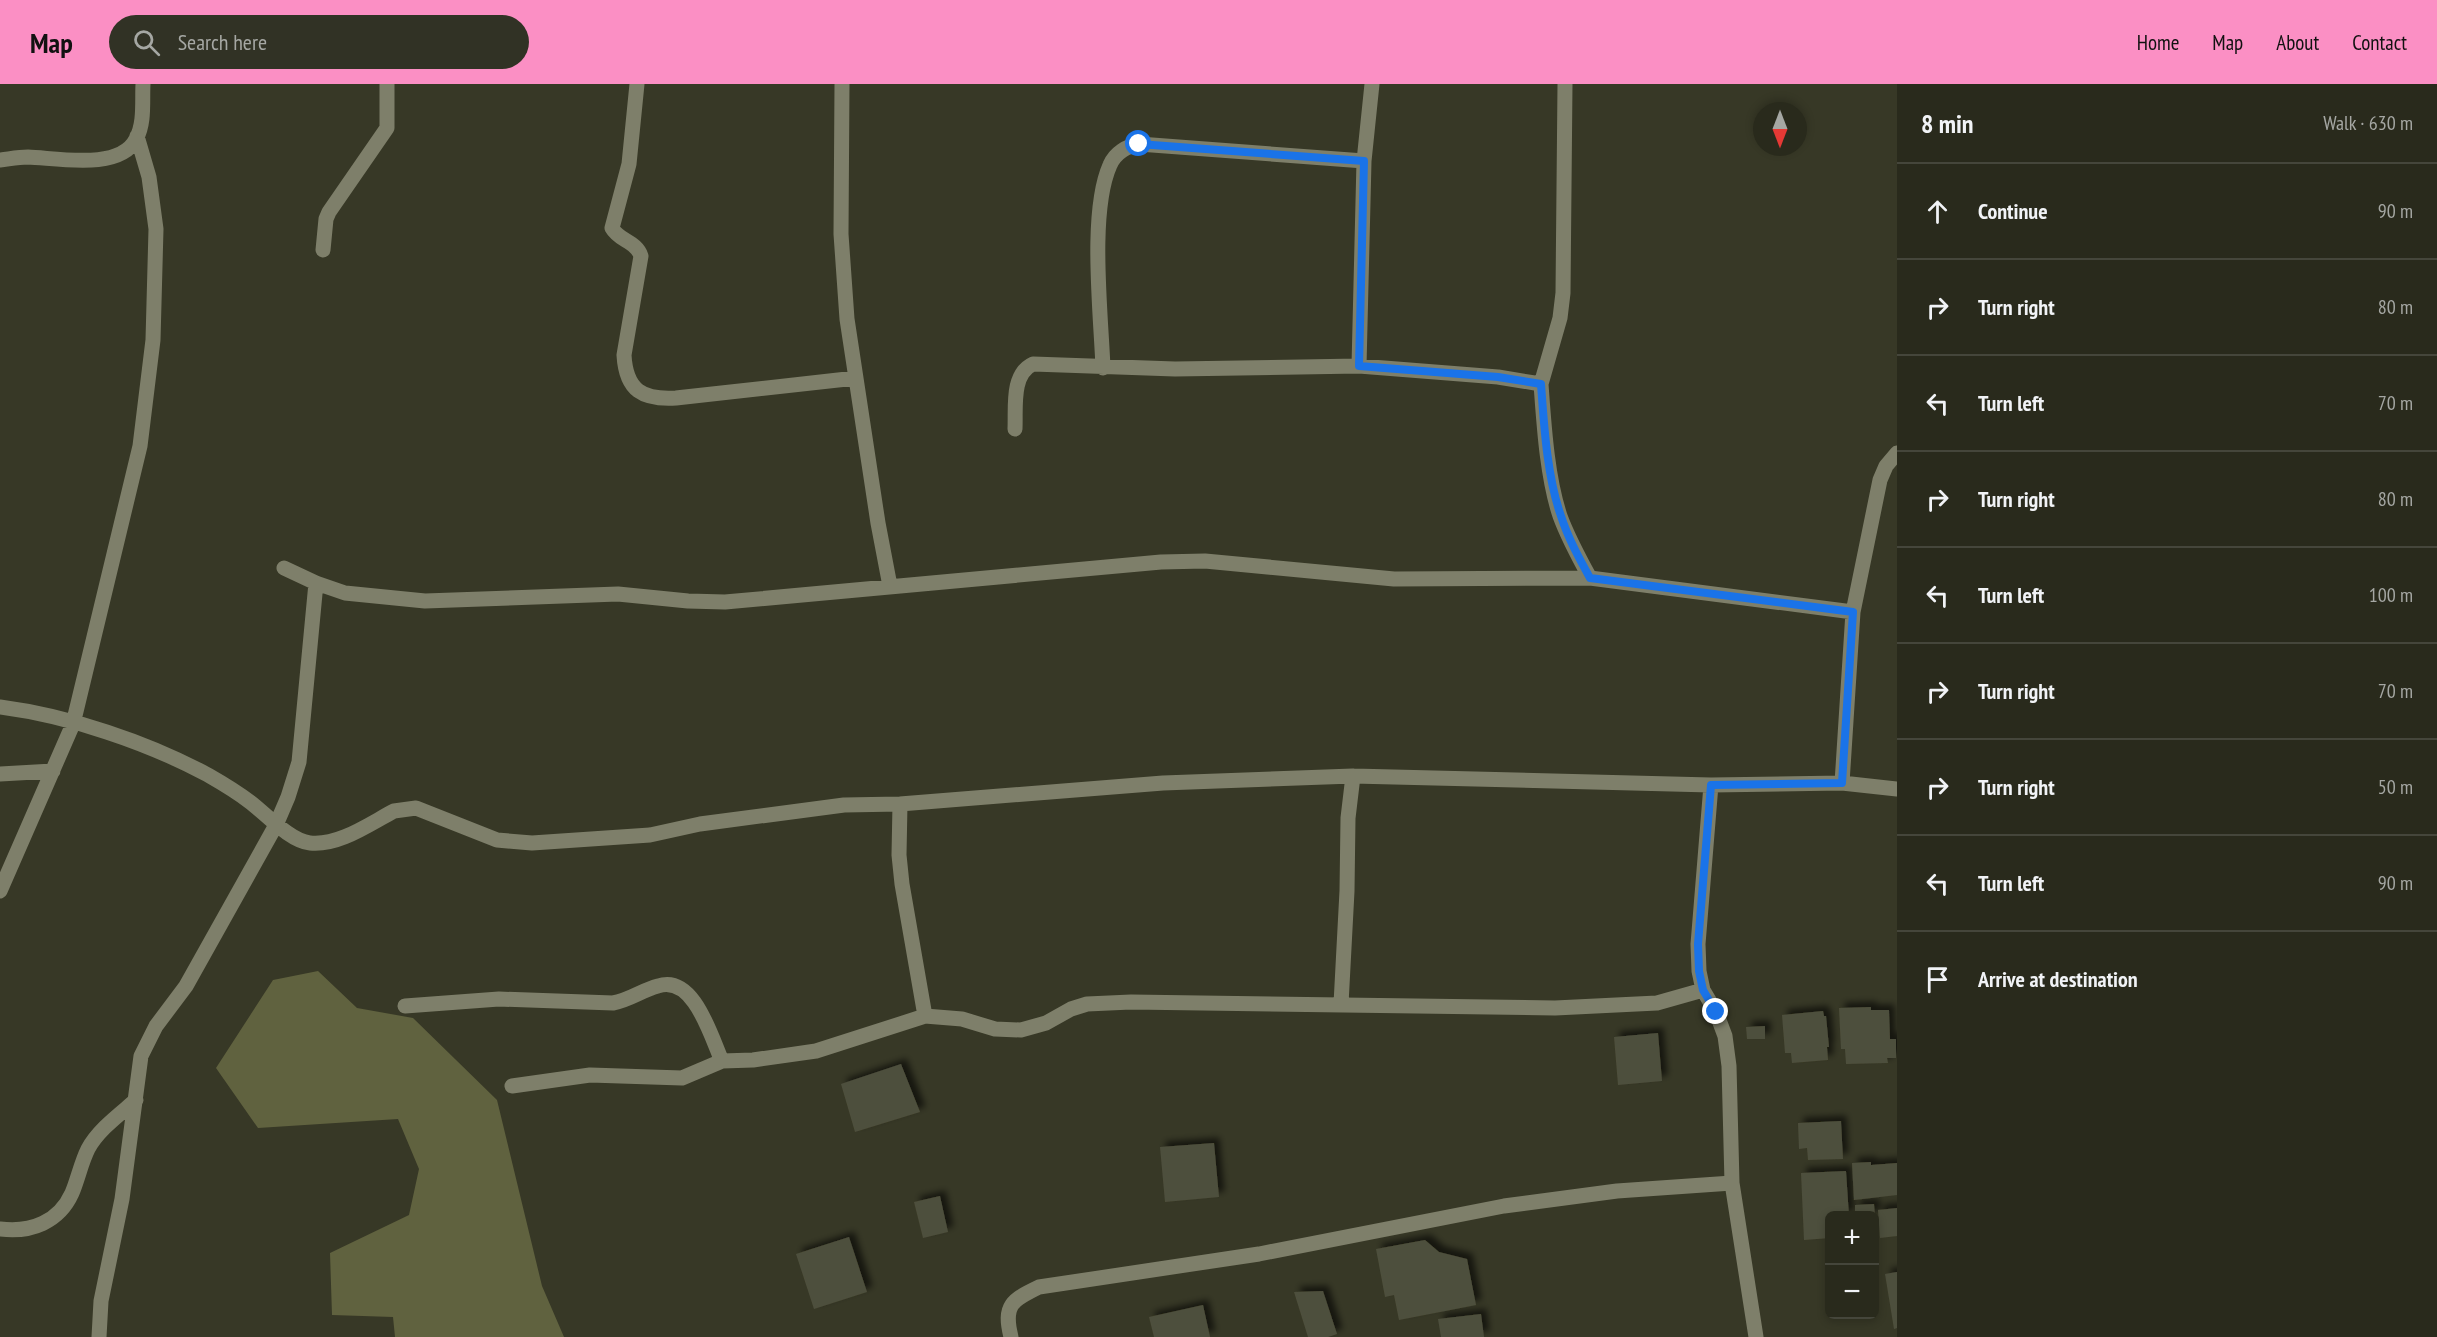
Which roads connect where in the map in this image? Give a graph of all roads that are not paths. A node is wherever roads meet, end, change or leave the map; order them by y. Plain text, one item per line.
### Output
1 (143, 84) edge
2 (387, 84) edge
3 (638, 84) edge
4 (842, 84) edge
5 (1372, 84) edge
6 (1565, 84) edge
7 (137, 136) junction
8 (0, 160) edge
9 (1364, 161) junction
10 (323, 250) dead end
11 (1359, 366) junction
12 (1103, 368) junction
13 (856, 378) junction
14 (1541, 384) junction
15 (1014, 429) dead end
16 (1897, 453) edge
17 (284, 568) dead end
18 (1590, 578) junction
19 (316, 583) junction
20 (890, 586) junction
21 (1853, 612) junction
22 (0, 707) edge
23 (73, 724) junction
24 (53, 771) junction
25 (0, 774) edge
26 (1353, 776) junction
27 (1842, 783) junction
28 (1711, 785) junction
29 (1897, 789) edge
30 (900, 804) junction
31 (276, 825) junction
32 (0, 891) edge
33 (1703, 990) junction
34 (1341, 1004) junction
35 (405, 1006) dead end
36 (925, 1016) junction
37 (722, 1061) junction
38 (512, 1086) dead end
39 (136, 1100) junction
40 (1732, 1183) junction
41 (0, 1229) edge
42 (99, 1337) edge
43 (1011, 1337) edge
44 (1756, 1337) edge

1 - 7 street
2 - 10 street
3 - 13 street
4 - 13 street
5 - 9 street
6 - 14 street
7 - 8 street
7 - 23 street
9 - 11 street
9 - 12 street
11 - 12 street
11 - 14 street
12 - 15 street
13 - 20 street
14 - 18 street
16 - 21 street
17 - 19 street
18 - 20 street
18 - 21 street
19 - 20 street
19 - 31 street
21 - 27 street
22 - 23 street
23 - 24 street
23 - 31 street
24 - 25 street
24 - 32 street
26 - 28 street
26 - 30 street
26 - 34 street
27 - 28 street
27 - 29 street
28 - 33 street
30 - 31 street
30 - 36 street
31 - 39 street
33 - 34 street
33 - 40 street
34 - 36 street
35 - 37 street
36 - 37 street
37 - 38 street
39 - 41 street
39 - 42 street
40 - 43 street
40 - 44 street

